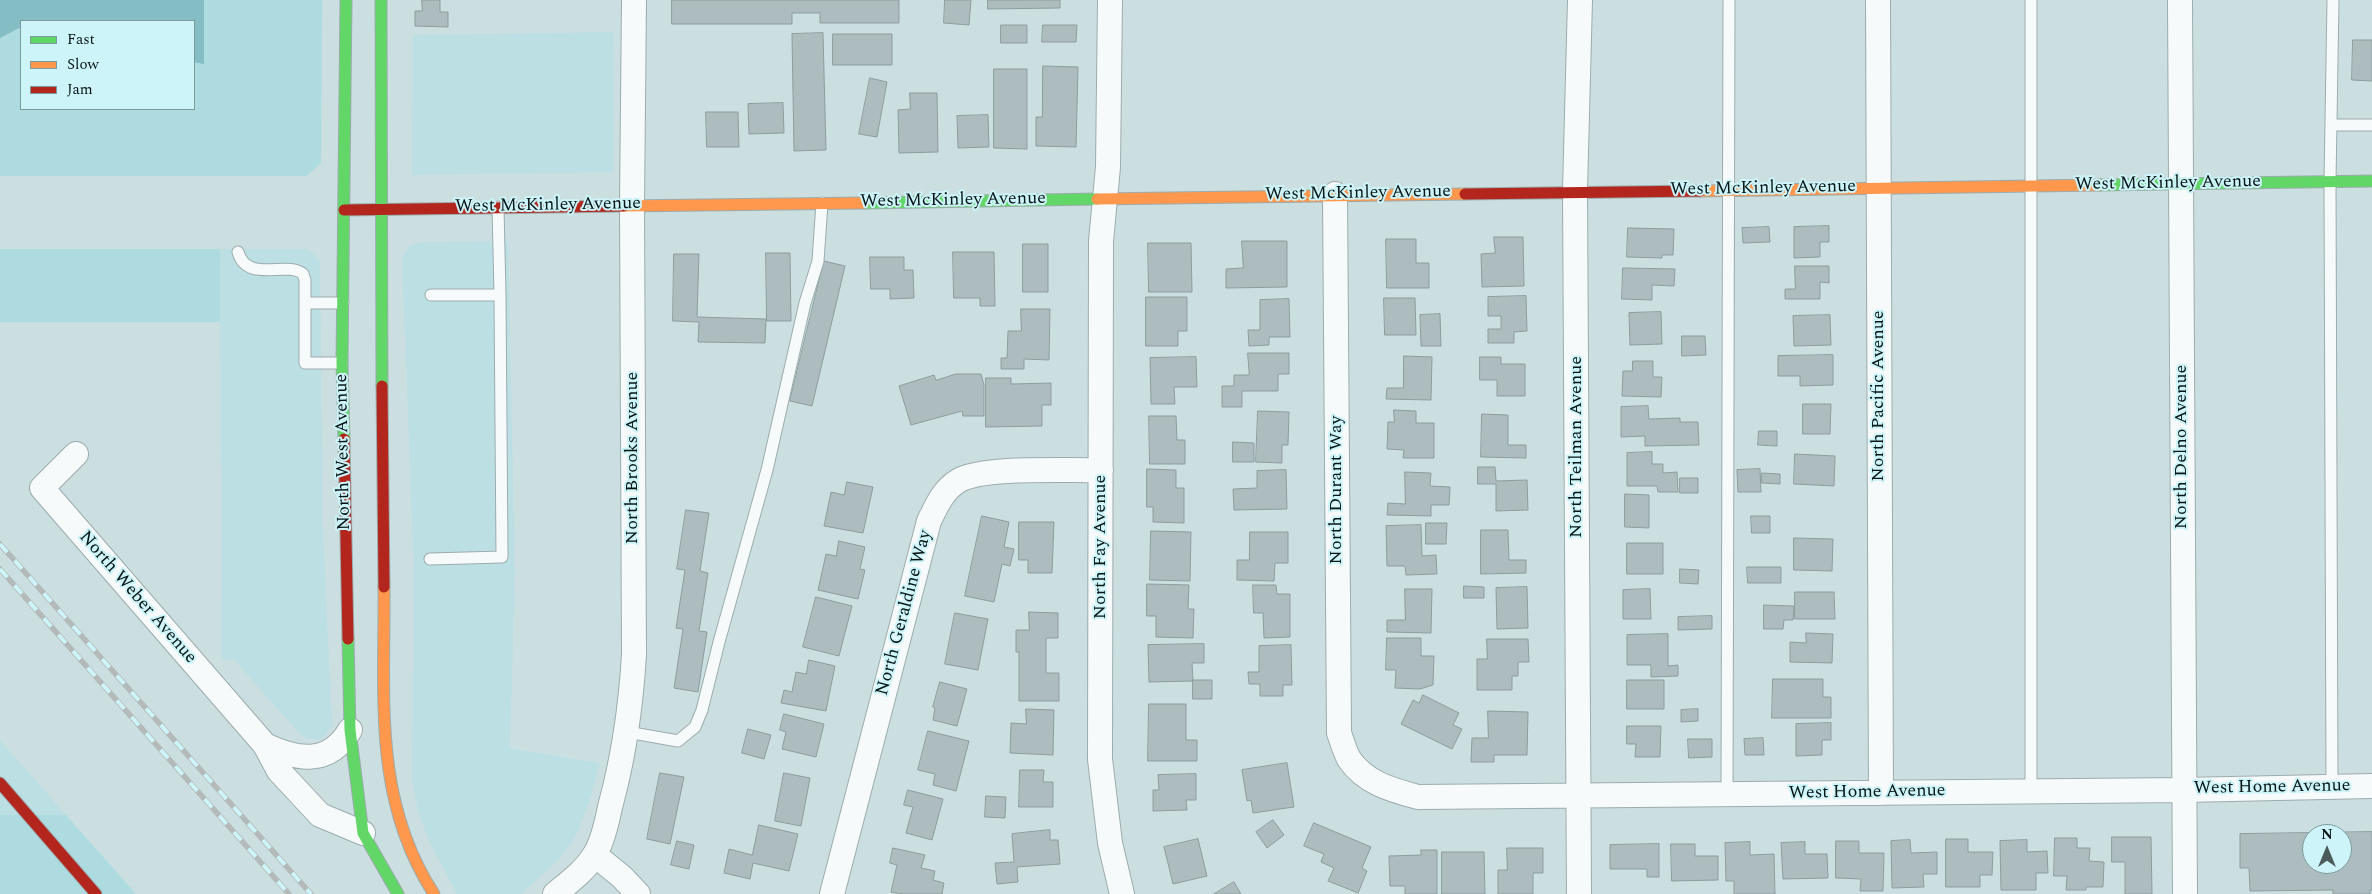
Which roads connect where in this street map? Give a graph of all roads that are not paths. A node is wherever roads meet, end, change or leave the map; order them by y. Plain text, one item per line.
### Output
1 (346, 0) edge
2 (382, 0) edge
3 (634, 0) edge
4 (1110, 0) edge
5 (1580, 0) edge
6 (1729, 0) edge
7 (1878, 0) edge
8 (2031, 0) edge
9 (2180, 0) edge
10 (2333, 0) edge
11 (2331, 125) junction
12 (2372, 125) edge
13 (2372, 181) edge
14 (2330, 182) junction
15 (2180, 185) junction
16 (2030, 186) junction
17 (1877, 188) junction
18 (1730, 190) junction
19 (1575, 191) junction
20 (1335, 194) junction
21 (1105, 198) junction
22 (822, 202) junction
23 (632, 205) junction
24 (498, 207) junction
25 (344, 210) junction
26 (380, 210) junction
27 (238, 252) dead end
28 (432, 295) dead end
29 (500, 295) junction
30 (306, 303) junction
31 (343, 303) junction
32 (342, 363) junction
33 (343, 418) junction
34 (76, 454) dead end
35 (356, 465) dead end
36 (1101, 470) junction
37 (430, 559) dead end
38 (373, 664) dead end
39 (384, 688) junction
40 (350, 730) junction
41 (627, 732) junction
42 (265, 745) junction
43 (1367, 777) joint
44 (0, 783) edge
45 (2372, 786) edge
46 (2332, 787) junction
47 (2184, 790) junction
48 (2031, 791) junction
49 (1881, 793) junction
50 (1727, 794) junction
51 (1579, 797) junction
52 (363, 833) junction
53 (595, 855) junction
54 (378, 861) junction
55 (96, 894) edge
56 (398, 894) edge
57 (412, 894) edge
58 (434, 894) edge
59 (554, 894) edge
60 (638, 894) edge
61 (832, 894) edge
62 (1122, 894) edge
63 (1579, 894) edge
64 (2185, 894) edge

1 - 25 main road, North West Avenue
2 - 26 main road
3 - 23 street, North Brooks Avenue
4 - 21 street, North Fay Avenue
5 - 19 street, North Teilman Avenue
6 - 18 lane
7 - 17 street, North Pacific Avenue
8 - 16 lane
9 - 15 street, North Delno Avenue
10 - 11 lane
11 - 12 lane
11 - 14 lane
13 - 14 main road, West McKinley Avenue
14 - 15 main road, West McKinley Avenue
14 - 46 lane
15 - 16 main road, West McKinley Avenue
15 - 47 street, North Delno Avenue
16 - 17 main road, West McKinley Avenue
16 - 48 lane
17 - 18 main road, West McKinley Avenue
17 - 49 street, North Pacific Avenue
18 - 19 main road, West McKinley Avenue
18 - 50 lane
19 - 20 main road, West McKinley Avenue
19 - 51 street, North Teilman Avenue
20 - 21 main road, West McKinley Avenue
20 - 43 street, North Durant Way
21 - 22 main road, West McKinley Avenue
21 - 36 street, North Fay Avenue
22 - 23 main road, West McKinley Avenue
22 - 41 lane
23 - 24 main road, West McKinley Avenue
23 - 41 street, North Brooks Avenue
24 - 26 main road, West McKinley Avenue
24 - 29 lane
25 - 26 main road, West McKinley Avenue
25 - 31 main road, North West Avenue
26 - 39 main road
27 - 30 lane
28 - 29 lane
29 - 37 lane
30 - 31 lane
30 - 32 lane
31 - 32 main road, North West Avenue
32 - 33 main road, North West Avenue
33 - 35 main road
33 - 40 main road, North West Avenue
34 - 42 street, North Weber Avenue
36 - 61 street, North Geraldine Way
36 - 62 street, North Fay Avenue
38 - 39 main road
39 - 58 main road
40 - 42 street, North Weber Avenue
40 - 52 main road, North West Avenue
41 - 53 street, North Brooks Avenue
42 - 52 street, North Weber Avenue
43 - 51 street, West Home Avenue
44 - 55 main road
45 - 46 street, West Home Avenue
46 - 47 street, West Home Avenue
47 - 48 street, West Home Avenue
47 - 64 street, North Delno Avenue
48 - 49 street, West Home Avenue
49 - 50 street, West Home Avenue
50 - 51 street, West Home Avenue
51 - 63 street, North Teilman Avenue
52 - 54 main road, North West Avenue
53 - 59 street, North Brooks Avenue
53 - 60 street
54 - 56 main road, North West Avenue
54 - 57 street

